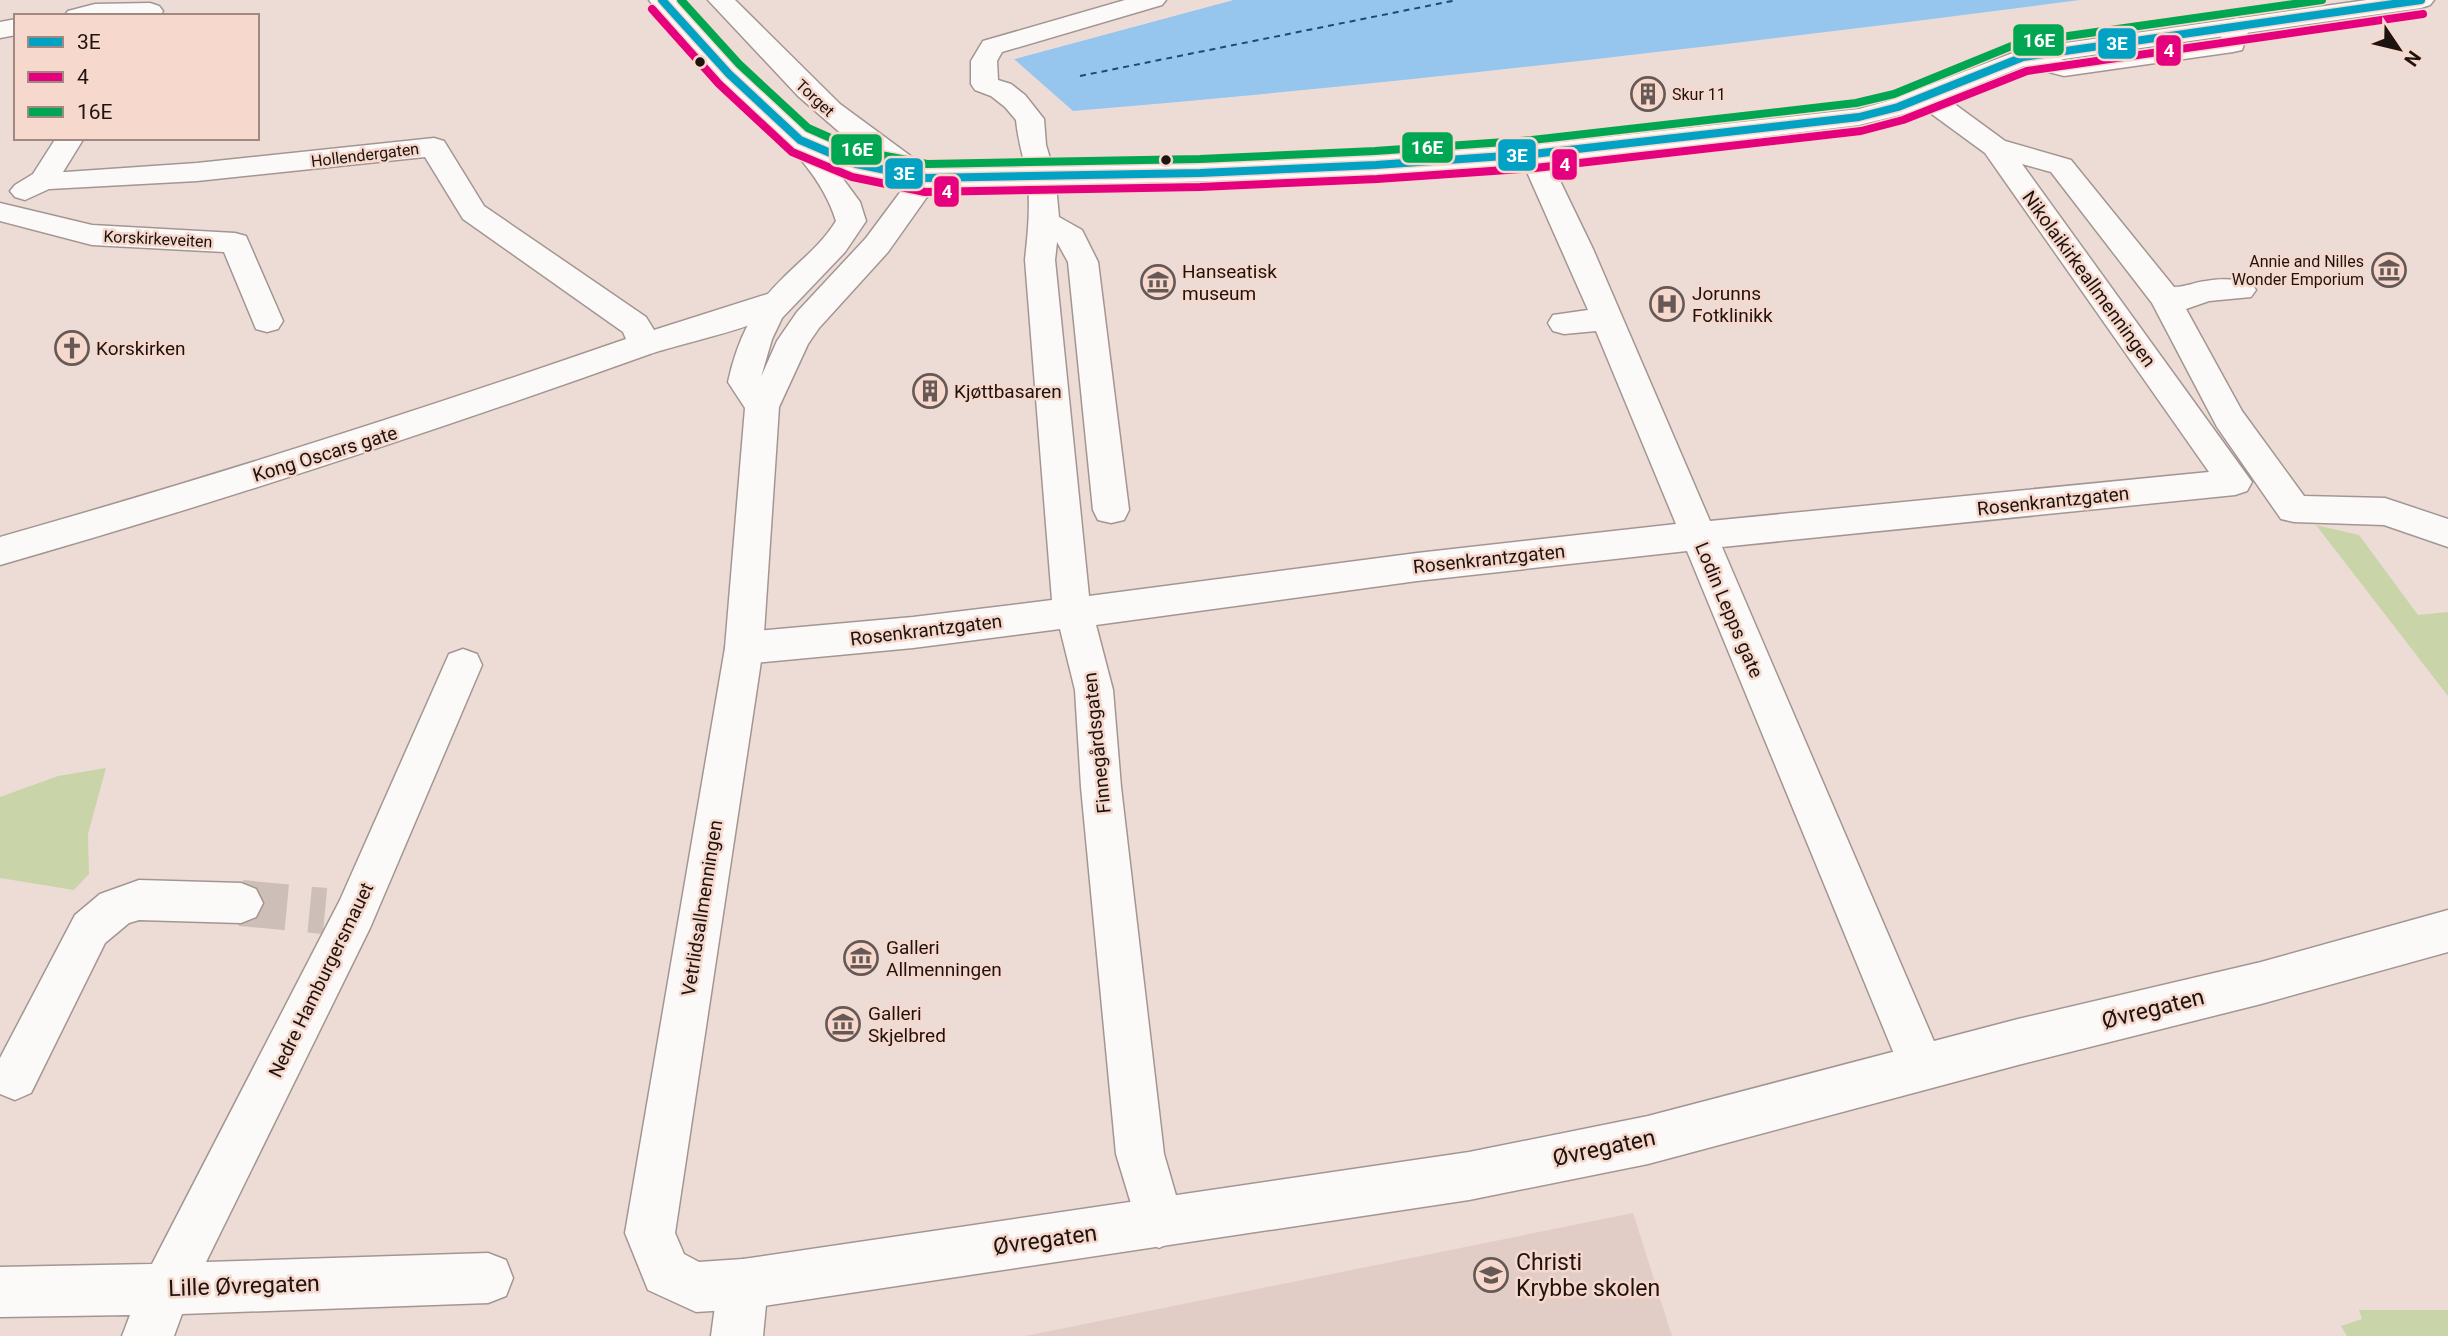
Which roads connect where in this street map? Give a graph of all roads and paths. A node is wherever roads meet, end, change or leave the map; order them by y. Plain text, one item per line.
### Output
1 (662, 0) edge
2 (721, 0) edge
3 (1153, 0) edge
4 (2421, 0) edge
5 (151, 10) edge
6 (86, 14) edge
7 (1924, 95) junction
8 (69, 140) edge
9 (800, 140) junction
10 (1995, 148) junction
11 (1534, 154) junction
12 (1041, 174) junction
13 (926, 178) junction
14 (44, 180) junction
15 (0, 206) edge
16 (0, 212) edge
17 (1044, 220) junction
18 (2240, 290) dead end
19 (2165, 298) junction
20 (777, 302) junction
21 (1606, 318) junction
22 (267, 321) dead end
23 (1564, 323) dead end
24 (645, 344) junction
25 (762, 407) junction
26 (2235, 482) joint
27 (1111, 510) dead end
28 (2448, 533) edge
29 (1698, 537) junction
30 (2, 556) edge
31 (1073, 614) junction
32 (744, 648) junction
33 (463, 665) dead end
34 (241, 903) tunnel mouth
35 (2448, 931) edge
36 (1922, 1067) junction
37 (15, 1077) dead end
38 (1159, 1223) junction
39 (488, 1278) dead end
40 (743, 1284) junction
41 (166, 1289) junction
42 (0, 1292) edge
43 (148, 1336) edge
44 (737, 1336) edge

1 - 9 street, Torget
2 - 13 street, Torget
3 - 12 street, Finnegårdsgaten
4 - 7 street, Torget
5 - 6 street
7 - 10 street, Nikolaikirkeallmenningen
7 - 11 street, Torget
8 - 14 street
9 - 13 street, Torget
9 - 20 street
10 - 19 street
10 - 26 street, Nikolaikirkeallmenningen
11 - 12 street, Torget
11 - 21 street, Lodin Lepps gate
12 - 13 street, Torget
12 - 17 street, Finnegårdsgaten
13 - 25 street
14 - 15 street
14 - 24 street, Hollendergaten
16 - 22 street, Korskirkeveiten
17 - 27 street
17 - 31 street, Finnegårdsgaten
18 - 19 street
19 - 28 street
20 - 24 street, Kong Oscars gate
20 - 25 street
21 - 23 street
21 - 29 street, Lodin Lepps gate
24 - 30 street, Kong Oscars gate
25 - 32 street, Vetrlidsallmenningen
26 - 29 street, Rosenkrantzgaten
29 - 31 street, Rosenkrantzgaten
29 - 36 street, Lodin Lepps gate
31 - 32 street, Rosenkrantzgaten
31 - 38 street, Finnegårdsgaten
32 - 40 street, Vetrlidsallmenningen
33 - 41 street, Nedre Hamburgersmauet
34 - 37 street
35 - 36 street, Øvregaten
36 - 38 street, Øvregaten
38 - 40 street, Øvregaten
39 - 41 street, Lille Øvregaten
40 - 44 street
41 - 42 street, Lille Øvregaten
41 - 43 street, Nedre Hamburgersmauet

